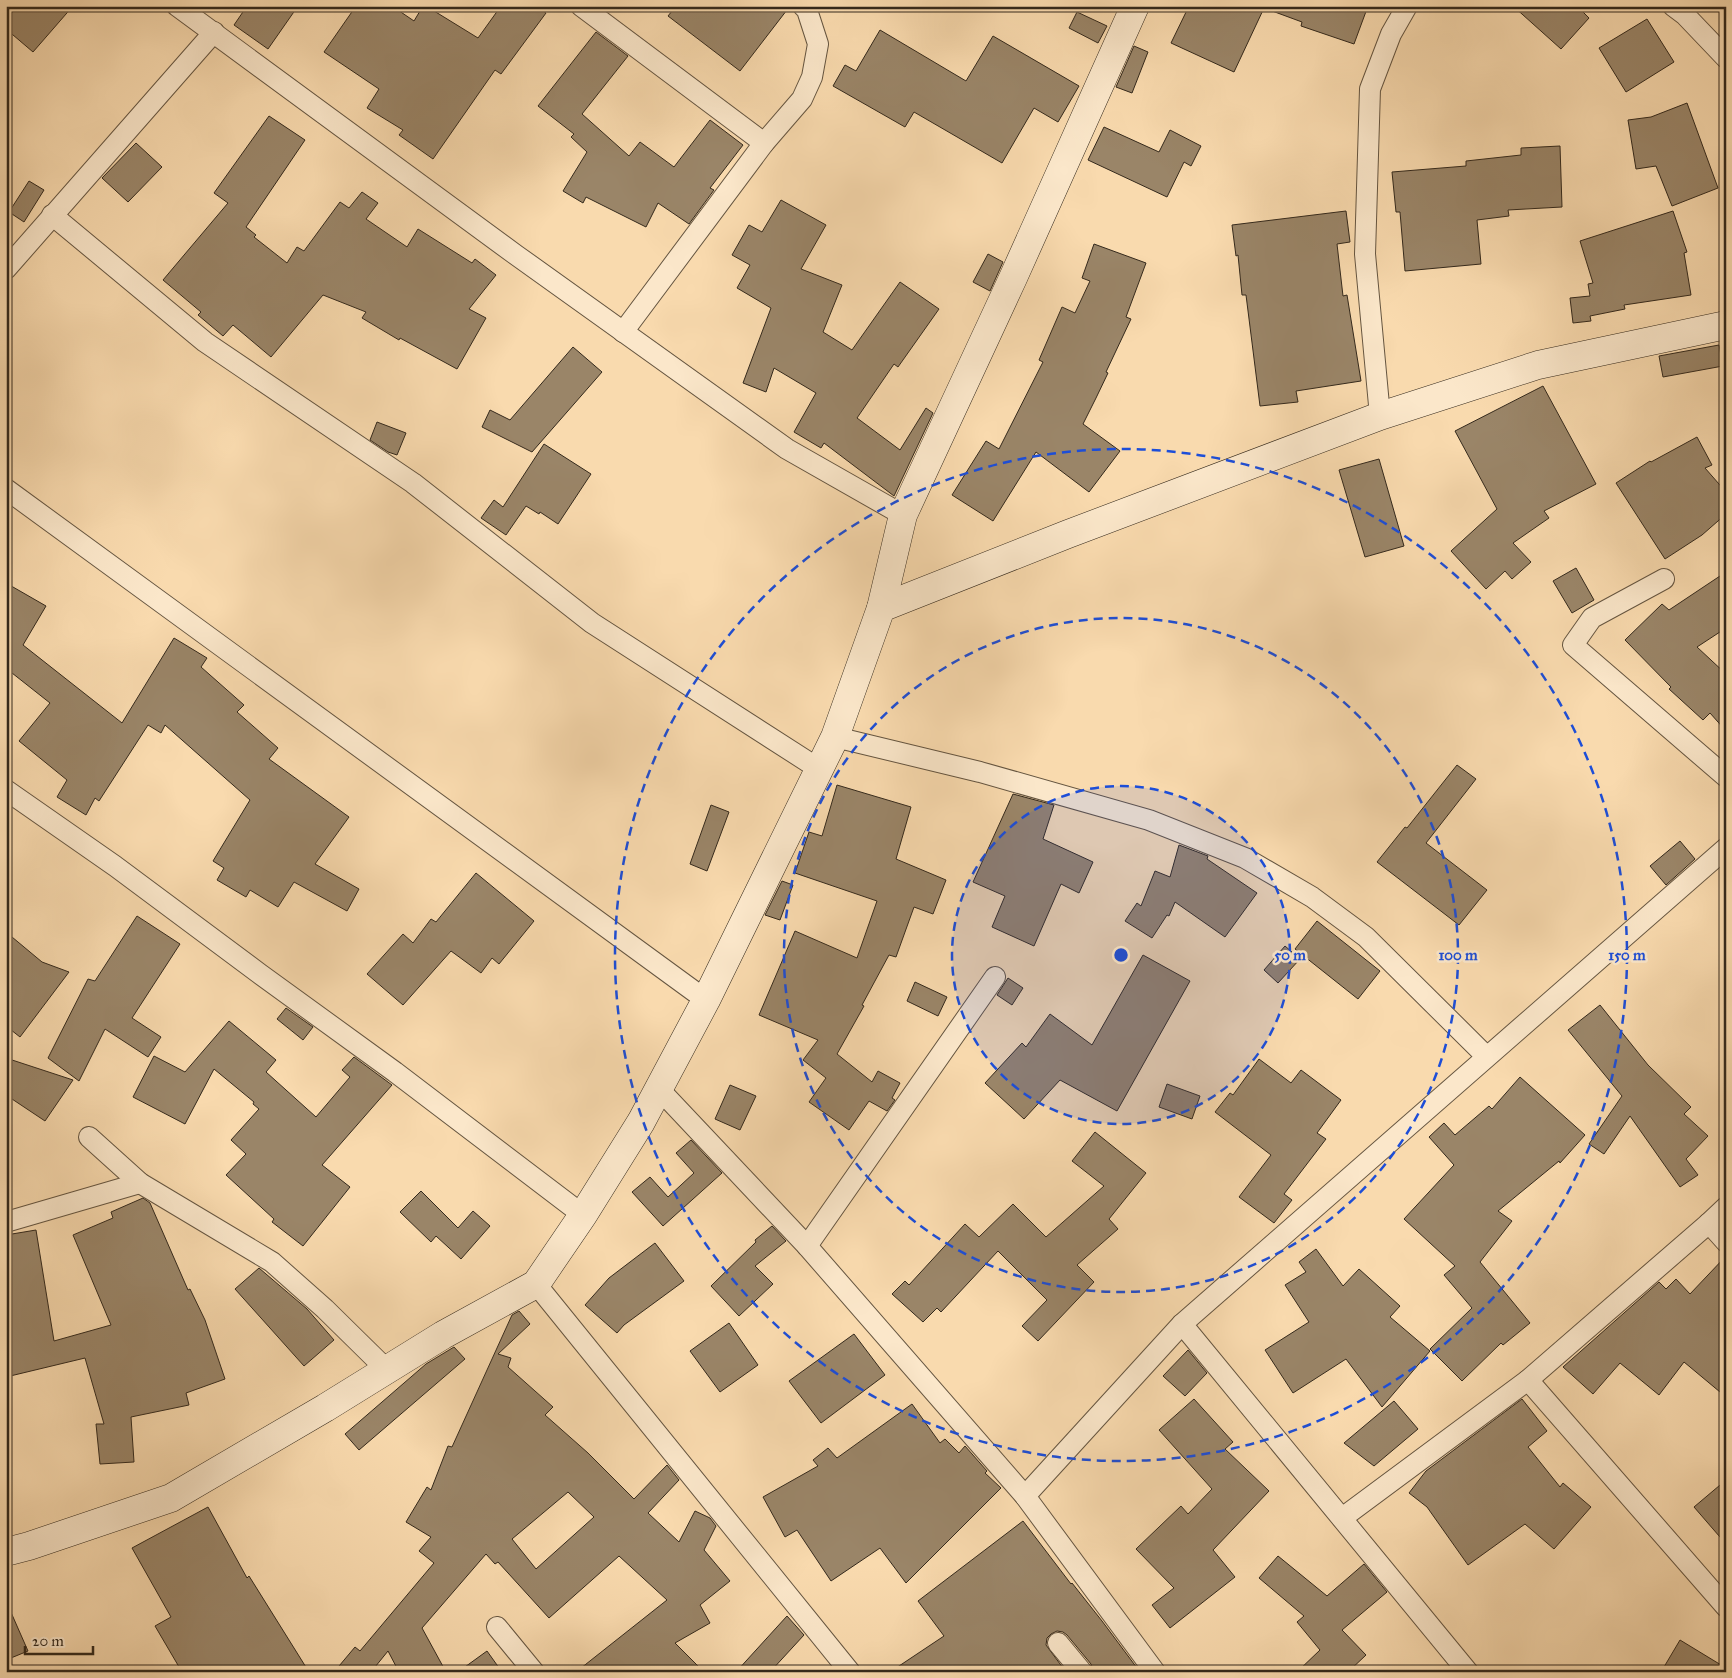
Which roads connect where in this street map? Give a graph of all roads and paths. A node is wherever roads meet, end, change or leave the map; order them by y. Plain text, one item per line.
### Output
1 (177, 6) edge
2 (581, 6) edge
3 (803, 6) edge
4 (1135, 6) edge
5 (1407, 6) edge
6 (1673, 6) edge
7 (214, 32) junction
8 (1726, 58) edge
9 (764, 143) junction
10 (52, 215) junction
11 (6, 269) edge
12 (1726, 325) edge
13 (623, 332) junction
14 (1380, 416) junction
15 (6, 488) edge
16 (903, 516) junction
17 (1664, 579) dead end
18 (881, 608) junction
19 (835, 737) junction
20 (819, 769) junction
21 (1726, 777) edge
22 (6, 790) edge
23 (1726, 848) edge
24 (995, 976) dead end
25 (706, 1000) junction
26 (1486, 1056) junction
27 (658, 1089) junction
28 (89, 1137) dead end
29 (140, 1183) junction
30 (1726, 1206) edge
31 (583, 1215) junction
32 (6, 1222) edge
33 (1709, 1223) junction
34 (1726, 1242) edge
35 (807, 1246) junction
36 (536, 1284) junction
37 (1182, 1324) junction
38 (387, 1370) junction
39 (1528, 1380) junction
40 (1025, 1496) junction
41 (1342, 1518) junction
42 (6, 1552) edge
43 (1726, 1607) edge
44 (497, 1627) dead end
45 (1058, 1643) dead end
46 (534, 1672) edge
47 (850, 1672) edge
48 (1082, 1672) edge
49 (1155, 1672) edge
50 (1468, 1672) edge

1 - 7 street
2 - 9 street
3 - 9 street
4 - 16 street
5 - 14 street
6 - 8 street
7 - 10 street
7 - 13 street
9 - 13 street
10 - 11 street
10 - 20 street
12 - 14 street
13 - 16 street
14 - 18 street
15 - 25 street
16 - 18 street
17 - 21 street
18 - 19 street
19 - 20 street
19 - 26 street
20 - 25 street
22 - 31 street
23 - 26 street
24 - 35 street
25 - 27 street
26 - 37 street
27 - 31 street
27 - 35 street
28 - 29 street
29 - 32 street
29 - 38 street
30 - 33 street
31 - 36 street
33 - 34 street
33 - 39 street
35 - 40 street
36 - 38 street
36 - 47 street
37 - 40 street
37 - 41 street
38 - 42 street
39 - 41 street
39 - 43 street
40 - 49 street
41 - 50 street
44 - 46 street
45 - 48 street

